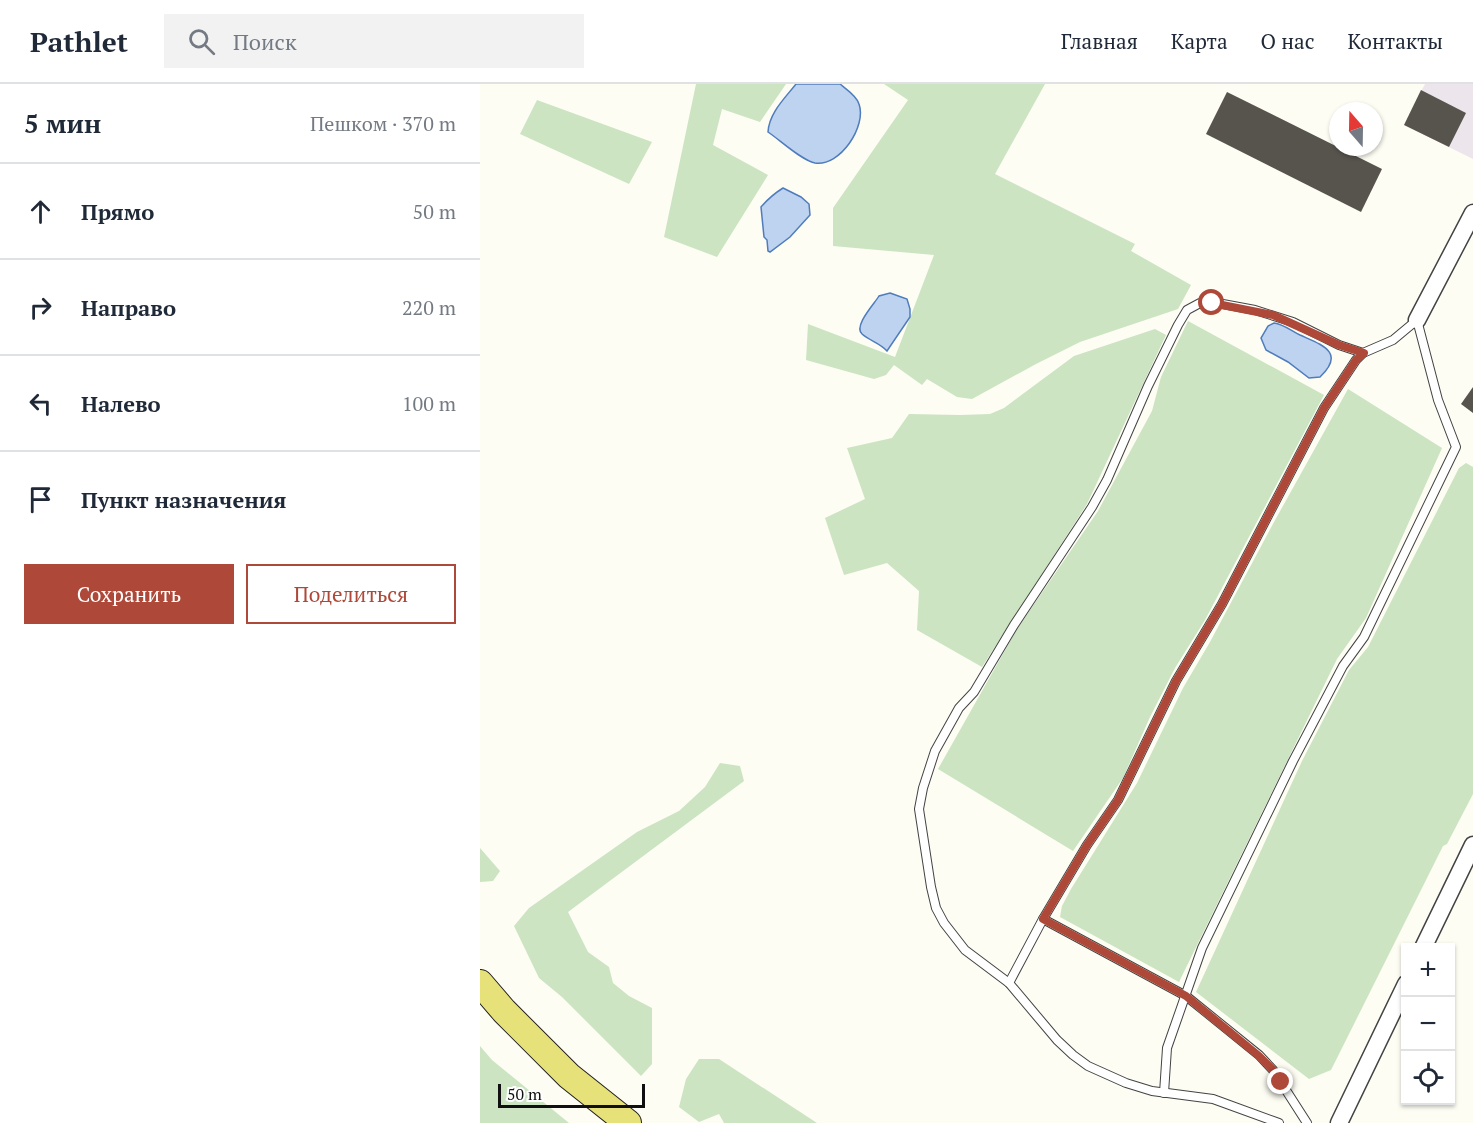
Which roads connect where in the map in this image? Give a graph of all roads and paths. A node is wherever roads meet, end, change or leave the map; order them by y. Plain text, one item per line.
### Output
1 (1473, 213) edge
2 (1417, 320) junction
3 (1364, 353) junction
4 (1473, 845) edge
5 (1043, 919) junction
6 (1425, 943) edge
7 (480, 983) edge
8 (1008, 983) junction
9 (1401, 994) edge
10 (1186, 996) junction
11 (1164, 1093) junction
12 (627, 1123) edge
13 (1279, 1123) edge
14 (1307, 1123) edge
15 (1339, 1123) edge

1 - 2 street
2 - 3 lane
2 - 10 lane
3 - 5 lane
3 - 8 lane
4 - 6 street
5 - 8 lane
5 - 10 lane
7 - 12 main road
8 - 11 lane
9 - 15 street
10 - 11 lane
10 - 14 lane
11 - 13 lane

